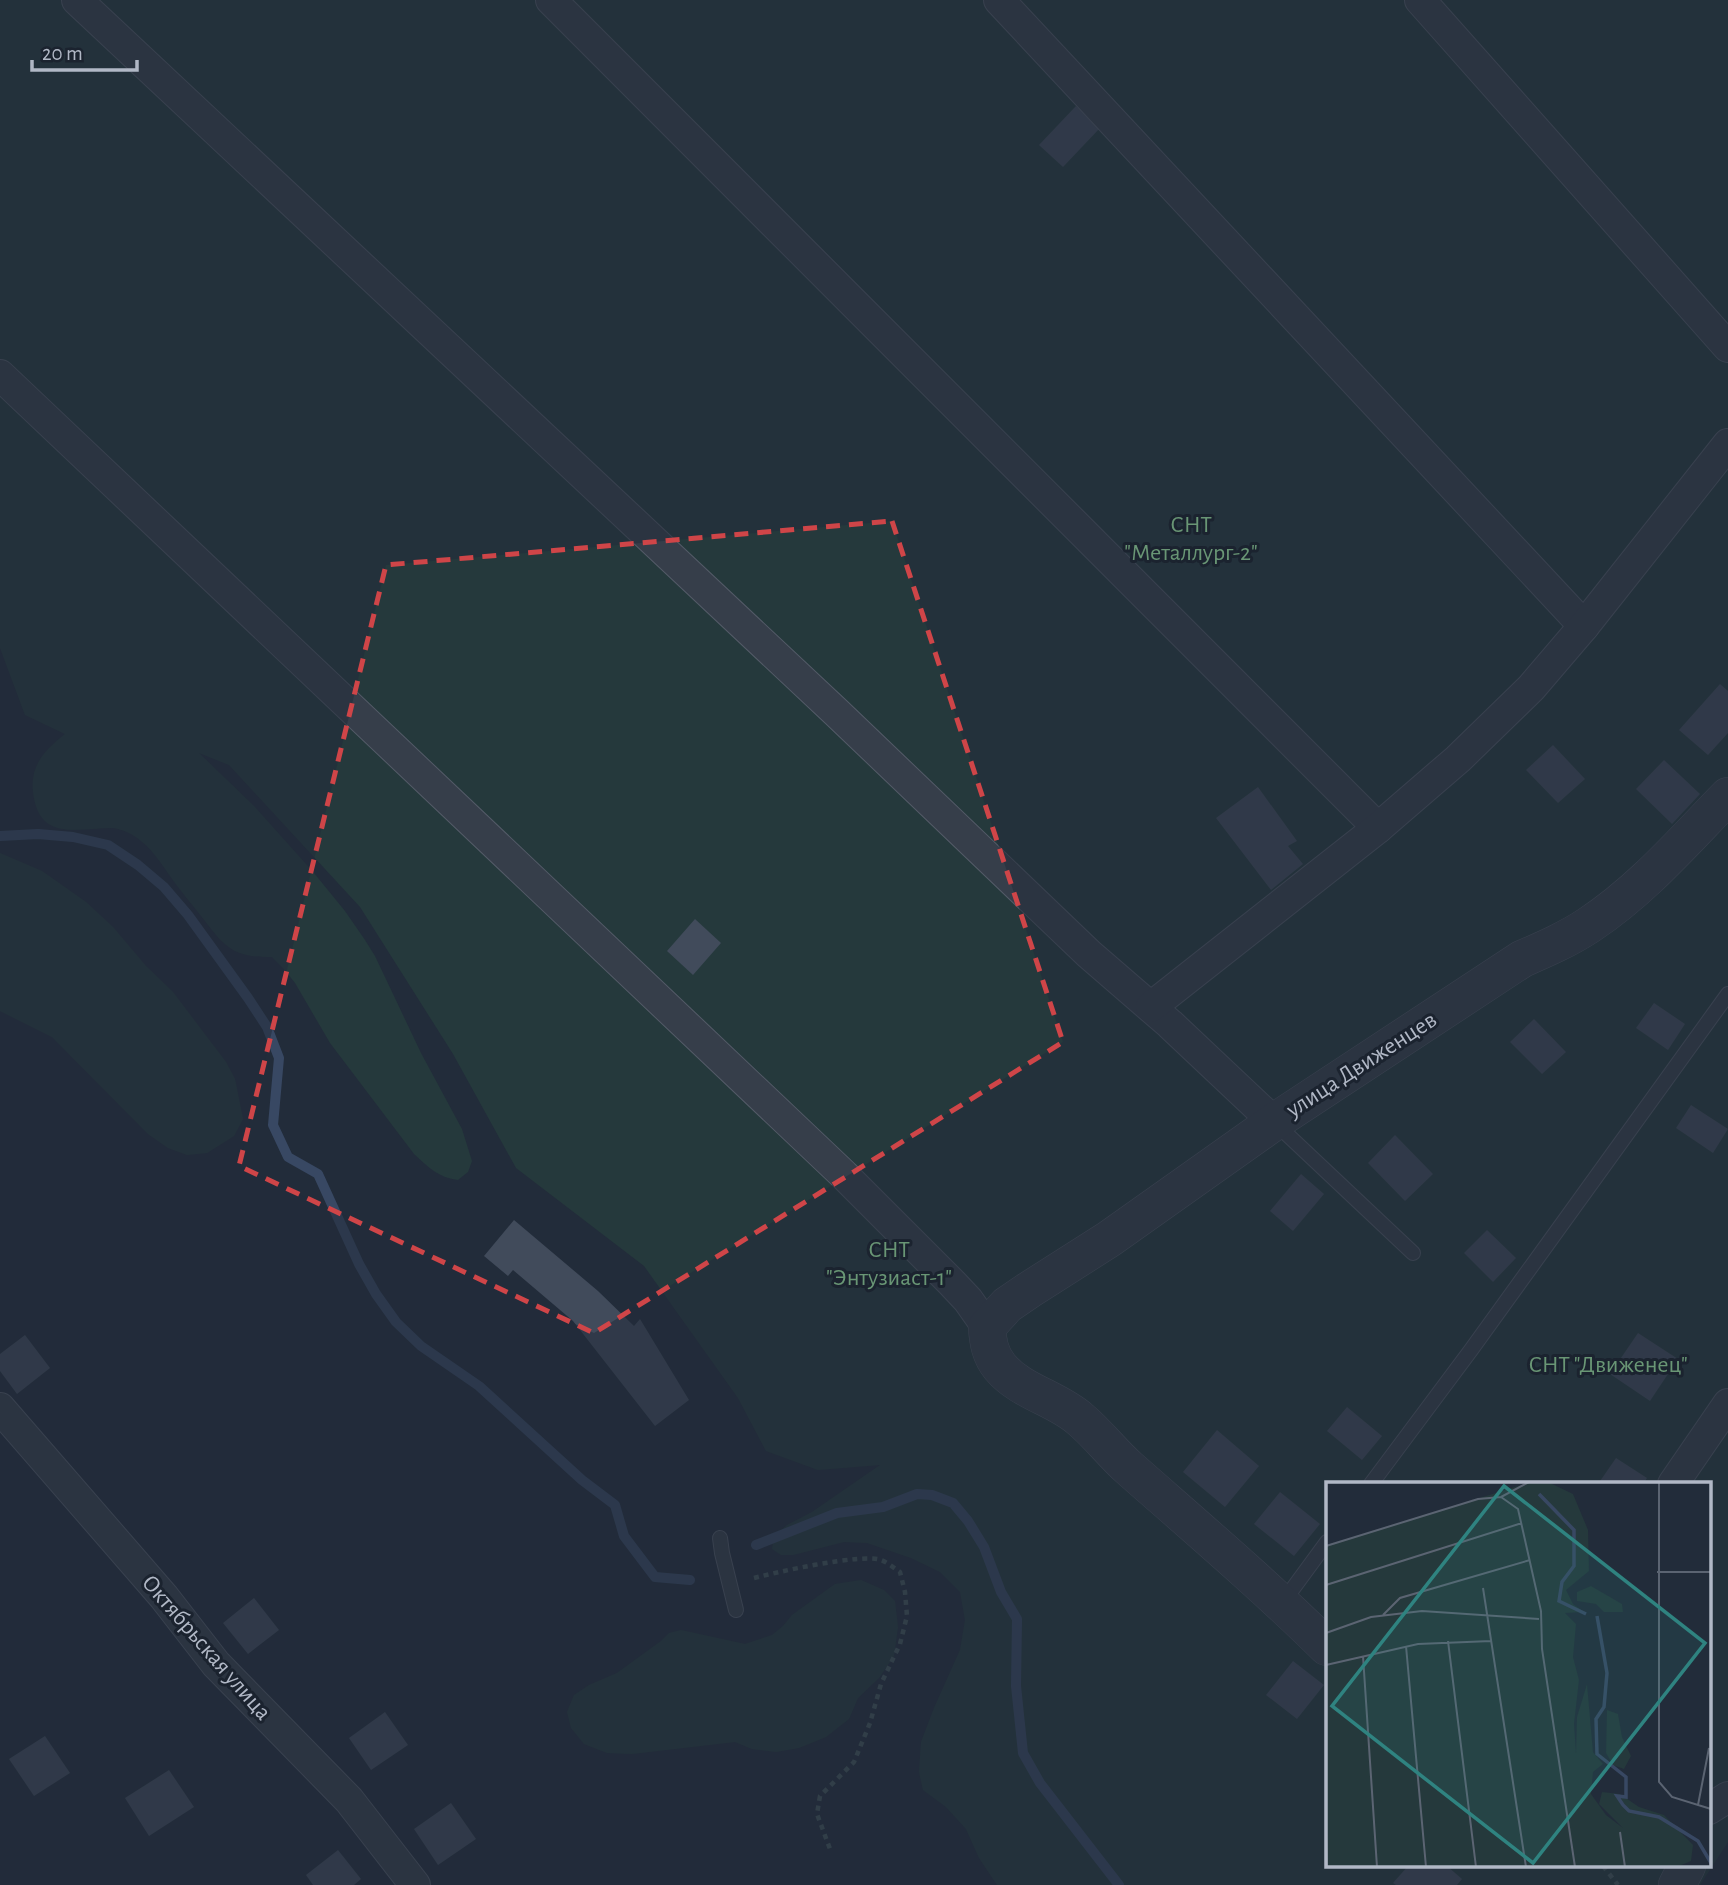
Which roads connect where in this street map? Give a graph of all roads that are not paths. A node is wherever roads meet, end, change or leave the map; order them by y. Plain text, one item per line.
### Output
1 (77, 0) edge
2 (551, 0) edge
3 (999, 0) edge
4 (1420, 0) edge
5 (1728, 347) edge
6 (0, 375) edge
7 (1728, 444) edge
8 (1584, 626) junction
9 (1728, 796) edge
10 (1378, 828) junction
11 (1728, 994) edge
12 (1152, 1007) junction
13 (1274, 1122) junction
14 (1413, 1253) dead end
15 (987, 1327) junction
16 (1728, 1404) edge
17 (0, 1408) edge
18 (1372, 1482) edge
19 (1674, 1482) edge
20 (720, 1538) dead end
21 (1326, 1543) edge
22 (1282, 1603) junction
23 (736, 1610) dead end
24 (1326, 1646) edge
25 (1728, 1797) edge
26 (1710, 1807) edge
27 (1686, 1868) edge
28 (415, 1885) edge
29 (1677, 1885) edge

1 - 12 street
2 - 10 street
3 - 8 street
4 - 5 street
6 - 15 street
7 - 8 street
8 - 10 street
9 - 13 street, улица Движенцев
10 - 12 street
11 - 18 lane
12 - 13 street
13 - 14 lane
13 - 15 street, улица Движенцев
15 - 22 street
16 - 19 street
17 - 28 street, Октябрьская улица
20 - 23 lane
21 - 22 lane
22 - 24 street
25 - 26 street
27 - 29 street

